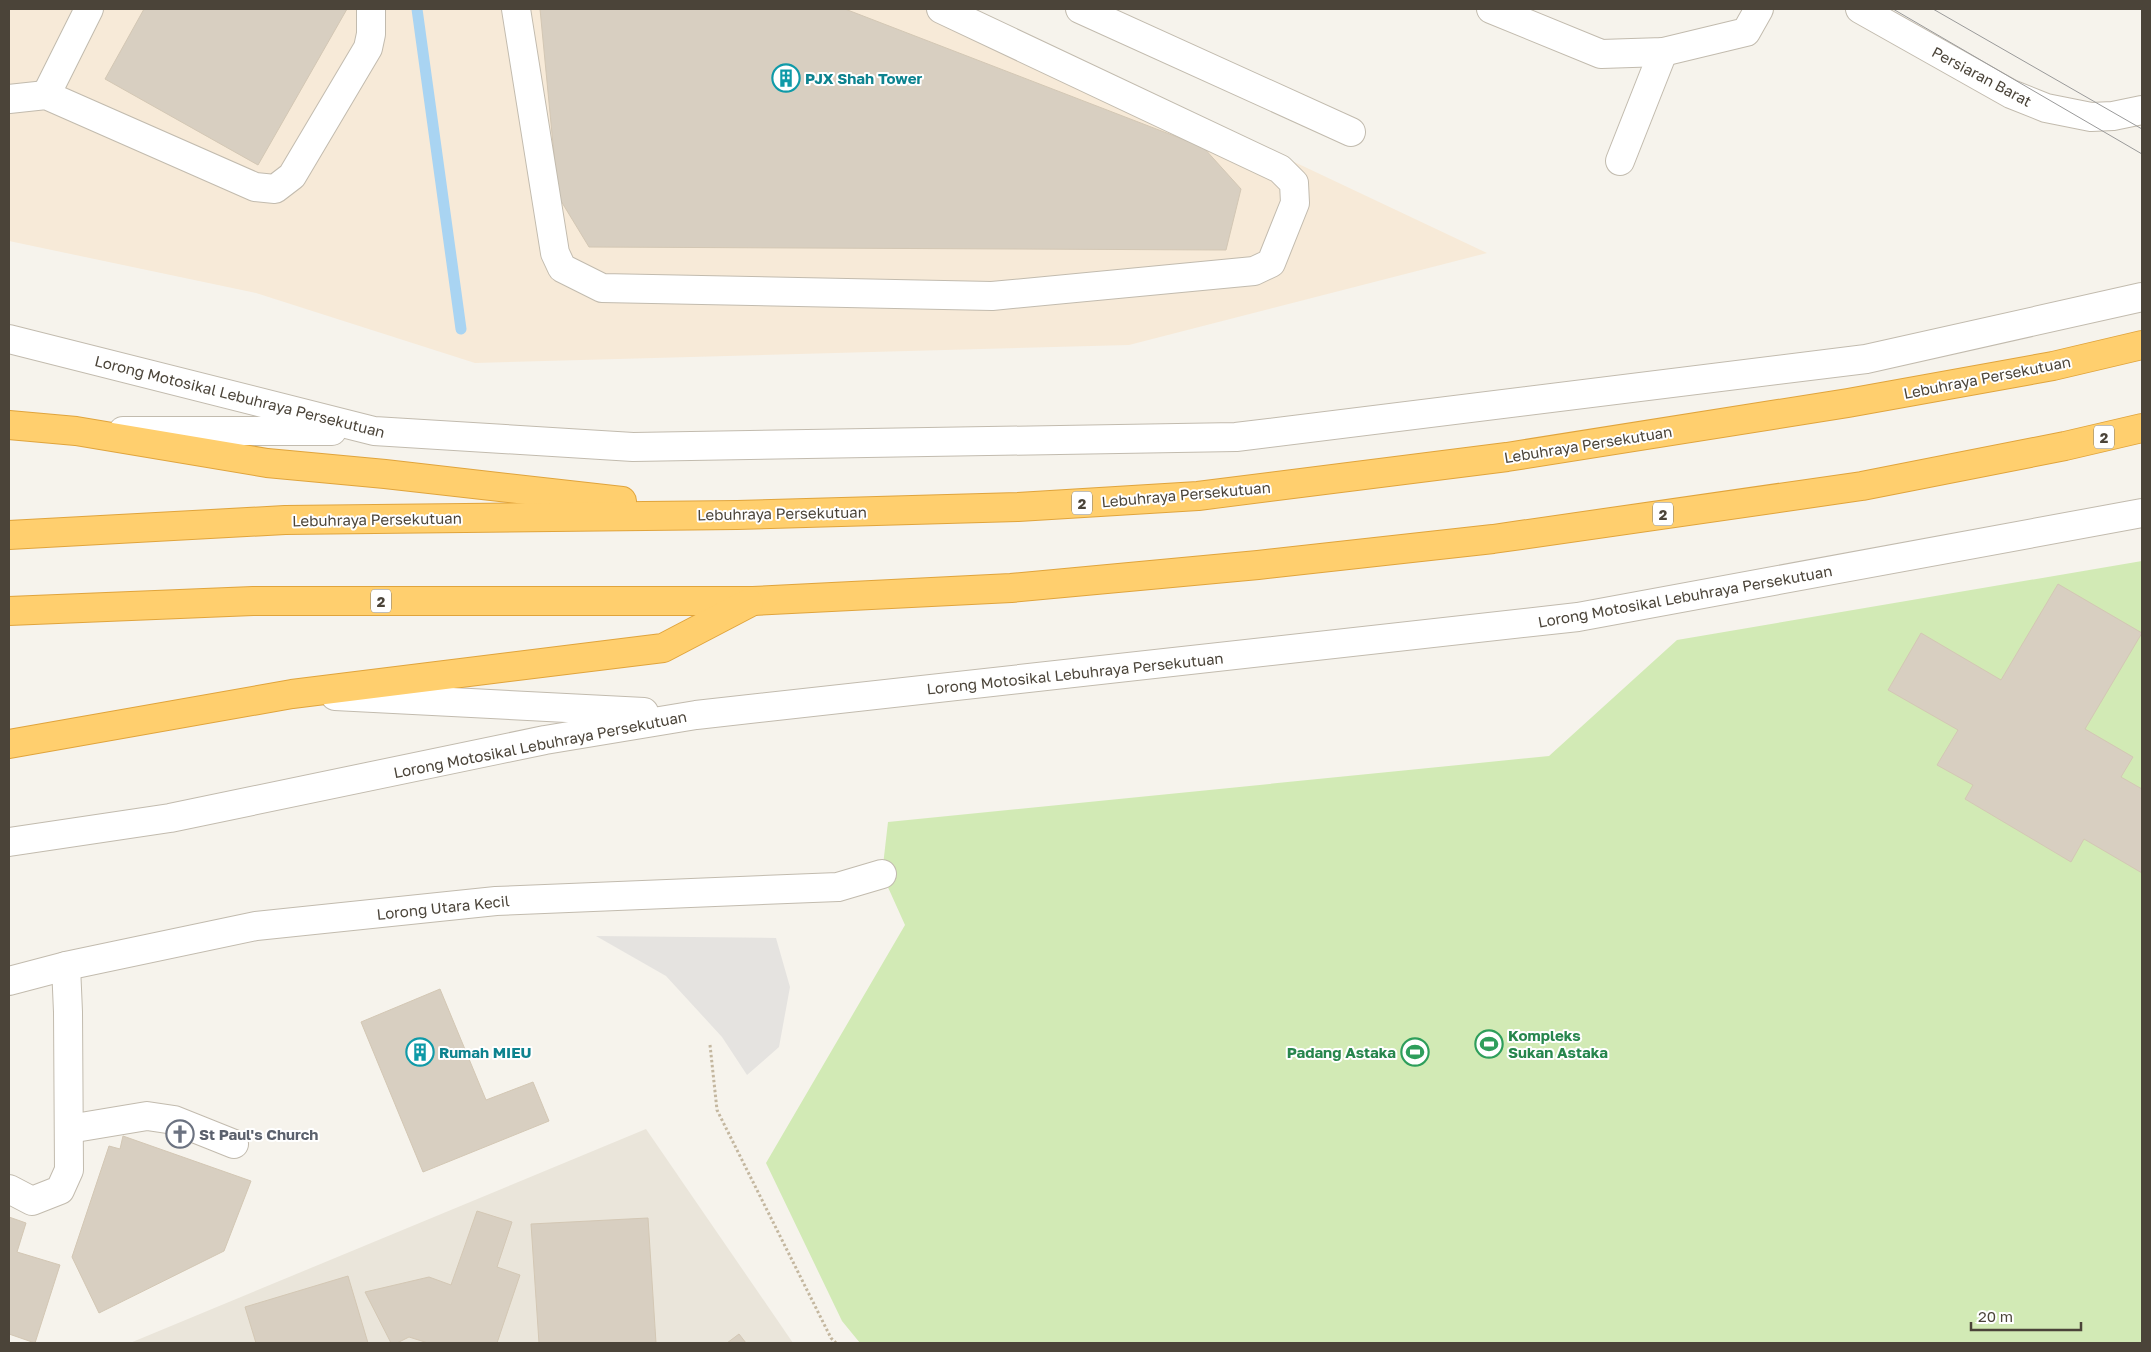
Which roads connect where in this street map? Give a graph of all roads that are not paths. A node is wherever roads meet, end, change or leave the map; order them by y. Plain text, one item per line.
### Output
1 (89, 9) edge
2 (371, 9) edge
3 (516, 9) edge
4 (941, 9) edge
5 (1080, 9) edge
6 (1491, 9) edge
7 (1759, 9) edge
8 (1860, 9) edge
9 (1663, 52) junction
10 (46, 95) junction
11 (9, 99) edge
12 (2142, 110) edge
13 (1351, 132) dead end
14 (1620, 161) dead end
15 (2142, 297) edge
16 (9, 338) edge
17 (2142, 345) edge
18 (9, 425) edge
19 (2142, 428) edge
20 (76, 431) junction
21 (374, 431) junction
22 (2142, 513) edge
23 (738, 515) junction
24 (9, 534) edge
25 (753, 601) junction
26 (9, 611) edge
27 (292, 694) junction
28 (696, 715) junction
29 (9, 744) edge
30 (9, 842) edge
31 (882, 874) dead end
32 (66, 966) junction
33 (9, 981) edge
34 (69, 1129) junction
35 (234, 1144) dead end
36 (9, 1189) edge

1 - 10 street
2 - 10 street
3 - 4 street
5 - 13 street
6 - 9 street
7 - 9 street
8 - 12 street, Persiaran Barat
9 - 14 street
10 - 11 street
15 - 21 street, Lorong Motosikal Lebuhraya Persekutuan
16 - 21 street, Lorong Motosikal Lebuhraya Persekutuan
17 - 23 highway, Lebuhraya Persekutuan / 2
18 - 20 highway
19 - 25 highway, 2
20 - 21 street
20 - 23 highway
22 - 28 street, Lorong Motosikal Lebuhraya Persekutuan
23 - 24 highway, Lebuhraya Persekutuan / 2
25 - 26 highway, 2
25 - 27 highway
27 - 28 street
27 - 29 highway
28 - 30 street, Lorong Motosikal Lebuhraya Persekutuan
31 - 32 street, Lorong Utara Kecil
32 - 33 street, Lorong Utara Kecil
32 - 34 street
34 - 35 street
34 - 36 street

